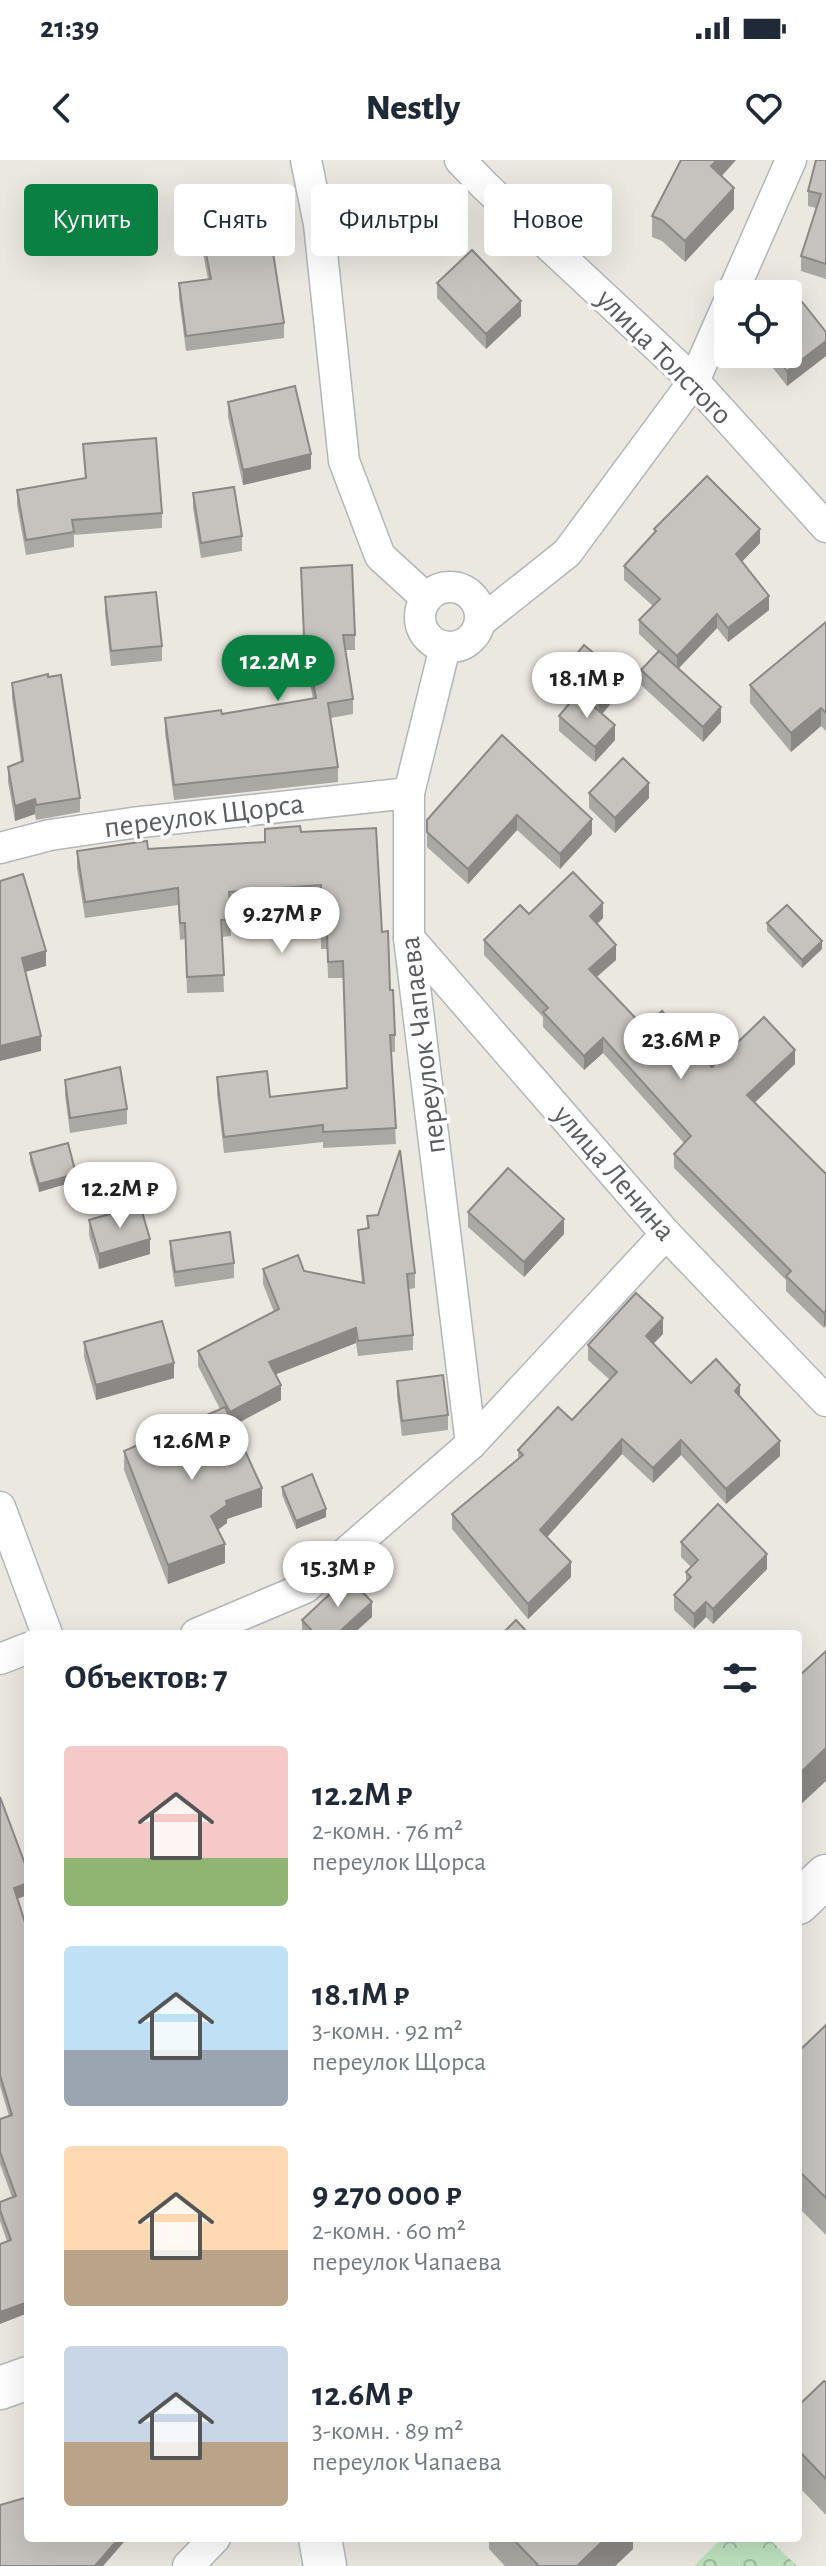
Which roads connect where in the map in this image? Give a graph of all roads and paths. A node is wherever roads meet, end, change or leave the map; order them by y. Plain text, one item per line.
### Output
1 (306, 160) edge
2 (460, 160) edge
3 (791, 160) edge
4 (738, 280) edge
5 (714, 336) edge
6 (694, 381) junction
7 (826, 527) edge
8 (426, 598) junction
9 (480, 622) junction
10 (445, 647) junction
11 (409, 793) junction
12 (0, 848) edge
13 (409, 938) junction
14 (666, 1234) junction
15 (826, 1401) edge
16 (471, 1444) junction
17 (0, 1507) edge
18 (46, 1630) edge
19 (205, 1630) edge
20 (24, 1650) edge
21 (0, 1659) edge
22 (826, 1876) edge
23 (802, 1899) edge
24 (24, 2379) edge
25 (0, 2388) edge
26 (211, 2542) edge
27 (321, 2542) edge
28 (188, 2566) edge
29 (325, 2566) edge

1 - 8 street
2 - 6 street, улица Толстого
3 - 4 street
5 - 6 street
6 - 7 street, улица Толстого
6 - 9 street
8 - 9 street
8 - 10 street
9 - 10 street
10 - 11 street, переулок Чапаева
11 - 12 street, переулок Щорса
11 - 13 street, переулок Чапаева
13 - 14 street, улица Ленина
13 - 16 street, переулок Чапаева
14 - 15 street, улица Ленина
14 - 16 street
16 - 19 street
17 - 18 street
20 - 21 street
22 - 23 main road
24 - 25 main road
26 - 28 street
27 - 29 main road

